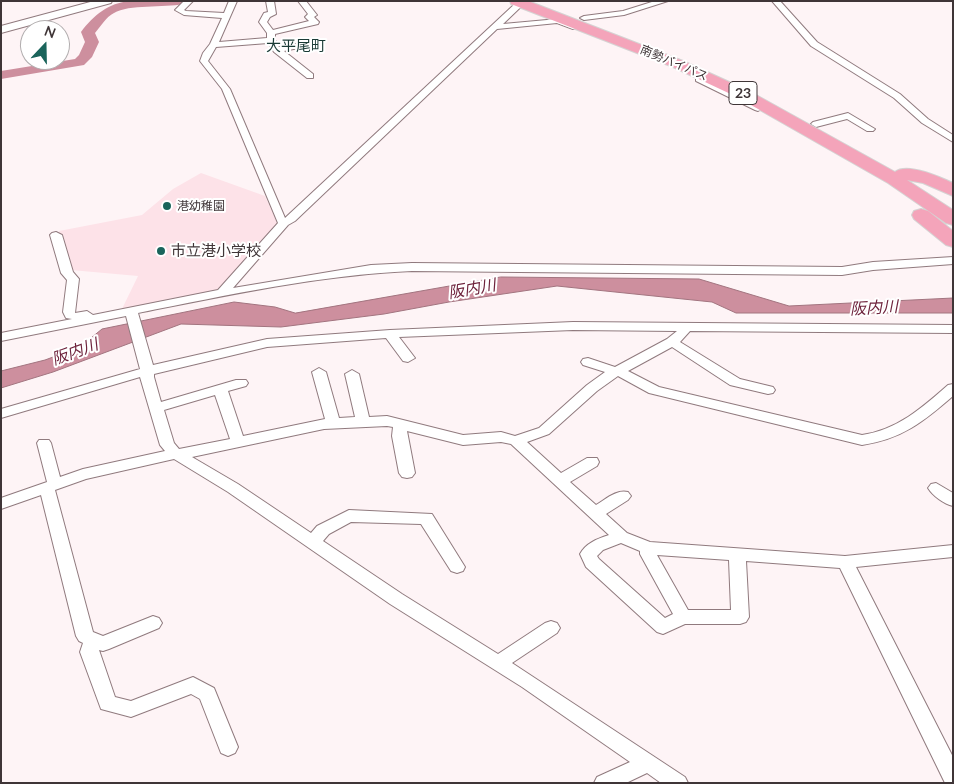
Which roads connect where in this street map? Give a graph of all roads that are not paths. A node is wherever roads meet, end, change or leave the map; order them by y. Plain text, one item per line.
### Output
1 (97, 1) edge
2 (107, 1) edge
3 (189, 1) edge
4 (232, 1) edge
5 (270, 1) edge
6 (302, 1) edge
7 (664, 1) edge
8 (776, 1) edge
9 (522, 2) edge
10 (228, 16) junction
11 (584, 18) dead end
12 (497, 27) junction
13 (1, 29) edge
14 (271, 36) junction
15 (214, 45) junction
16 (300, 45) dead end
17 (277, 50) junction
18 (310, 76) dead end
19 (816, 124) junction
20 (870, 129) dead end
21 (953, 139) edge
22 (844, 157) dead end
23 (899, 176) junction
24 (953, 191) edge
25 (953, 203) edge
26 (953, 219) edge
27 (284, 223) junction
28 (56, 235) dead end
29 (953, 241) edge
30 (953, 260) edge
31 (222, 293) junction
32 (132, 313) junction
33 (117, 314) junction
34 (685, 327) junction
35 (953, 329) edge
36 (445, 332) junction
37 (390, 334) junction
38 (1, 337) edge
39 (672, 342) junction
40 (453, 343) dead end
41 (408, 358) dead end
42 (588, 362) dead end
43 (147, 369) junction
44 (319, 372) dead end
45 (616, 372) junction
46 (352, 374) dead end
47 (241, 383) dead end
48 (953, 388) edge
49 (220, 389) junction
50 (768, 390) dead end
51 (156, 408) junction
52 (1, 414) edge
53 (363, 421) junction
54 (333, 423) junction
55 (400, 424) junction
56 (516, 441) junction
57 (238, 442) junction
58 (44, 443) dead end
59 (176, 454) junction
60 (592, 462) dead end
61 (407, 473) dead end
62 (559, 481) junction
63 (51, 486) junction
64 (936, 488) dead end
65 (623, 496) dead end
66 (953, 501) edge
67 (1, 504) edge
68 (595, 514) junction
69 (621, 537) junction
70 (313, 541) junction
71 (649, 548) junction
72 (953, 551) edge
73 (737, 554) junction
74 (845, 562) junction
75 (457, 567) dead end
76 (683, 617) junction
77 (152, 623) dead end
78 (551, 628) dead end
79 (92, 639) junction
80 (498, 663) junction
81 (228, 747) dead end
82 (648, 763) junction
83 (953, 778) edge
84 (604, 783) edge
85 (678, 783) edge

1 - 13 main road
2 - 13 main road
3 - 10 street
4 - 10 street
5 - 14 street
6 - 14 street
7 - 11 street
8 - 21 street
9 - 12 street
9 - 19 highway, 南勢バイパス / 23
9 - 23 highway, 南勢バイパス / 23
10 - 15 street
12 - 22 street
12 - 27 street
14 - 15 street
14 - 17 street
15 - 27 street
16 - 17 street
17 - 18 street
19 - 20 street
19 - 23 highway, 南勢バイパス / 23
23 - 24 highway
23 - 25 highway, 南勢バイパス / 23
23 - 26 highway, 南勢バイパス / 23
23 - 29 highway
27 - 31 street
28 - 33 street
30 - 31 street
31 - 32 street
32 - 33 street
32 - 43 street
33 - 38 street
34 - 35 street
34 - 36 street
34 - 39 street
36 - 37 street
36 - 40 street
37 - 41 street
37 - 43 street
39 - 45 street
39 - 50 street
42 - 45 street
43 - 51 street
43 - 52 street
44 - 54 street
45 - 48 street
45 - 56 street
46 - 53 street
47 - 49 street
49 - 51 street
49 - 57 street
51 - 59 street
53 - 54 street
53 - 55 street
54 - 57 street
55 - 56 street
55 - 61 street
56 - 62 street
57 - 59 street
58 - 63 street
59 - 63 street
59 - 70 street
60 - 62 street
62 - 68 street
63 - 67 street
63 - 79 street
64 - 66 street
65 - 68 street
68 - 69 street
69 - 71 street
69 - 76 street
70 - 75 street
70 - 80 street
71 - 73 street
71 - 76 street
72 - 74 street
73 - 74 street
73 - 76 street
74 - 83 street
77 - 79 street
78 - 80 street
79 - 81 street
80 - 82 street
82 - 84 street
82 - 85 street

